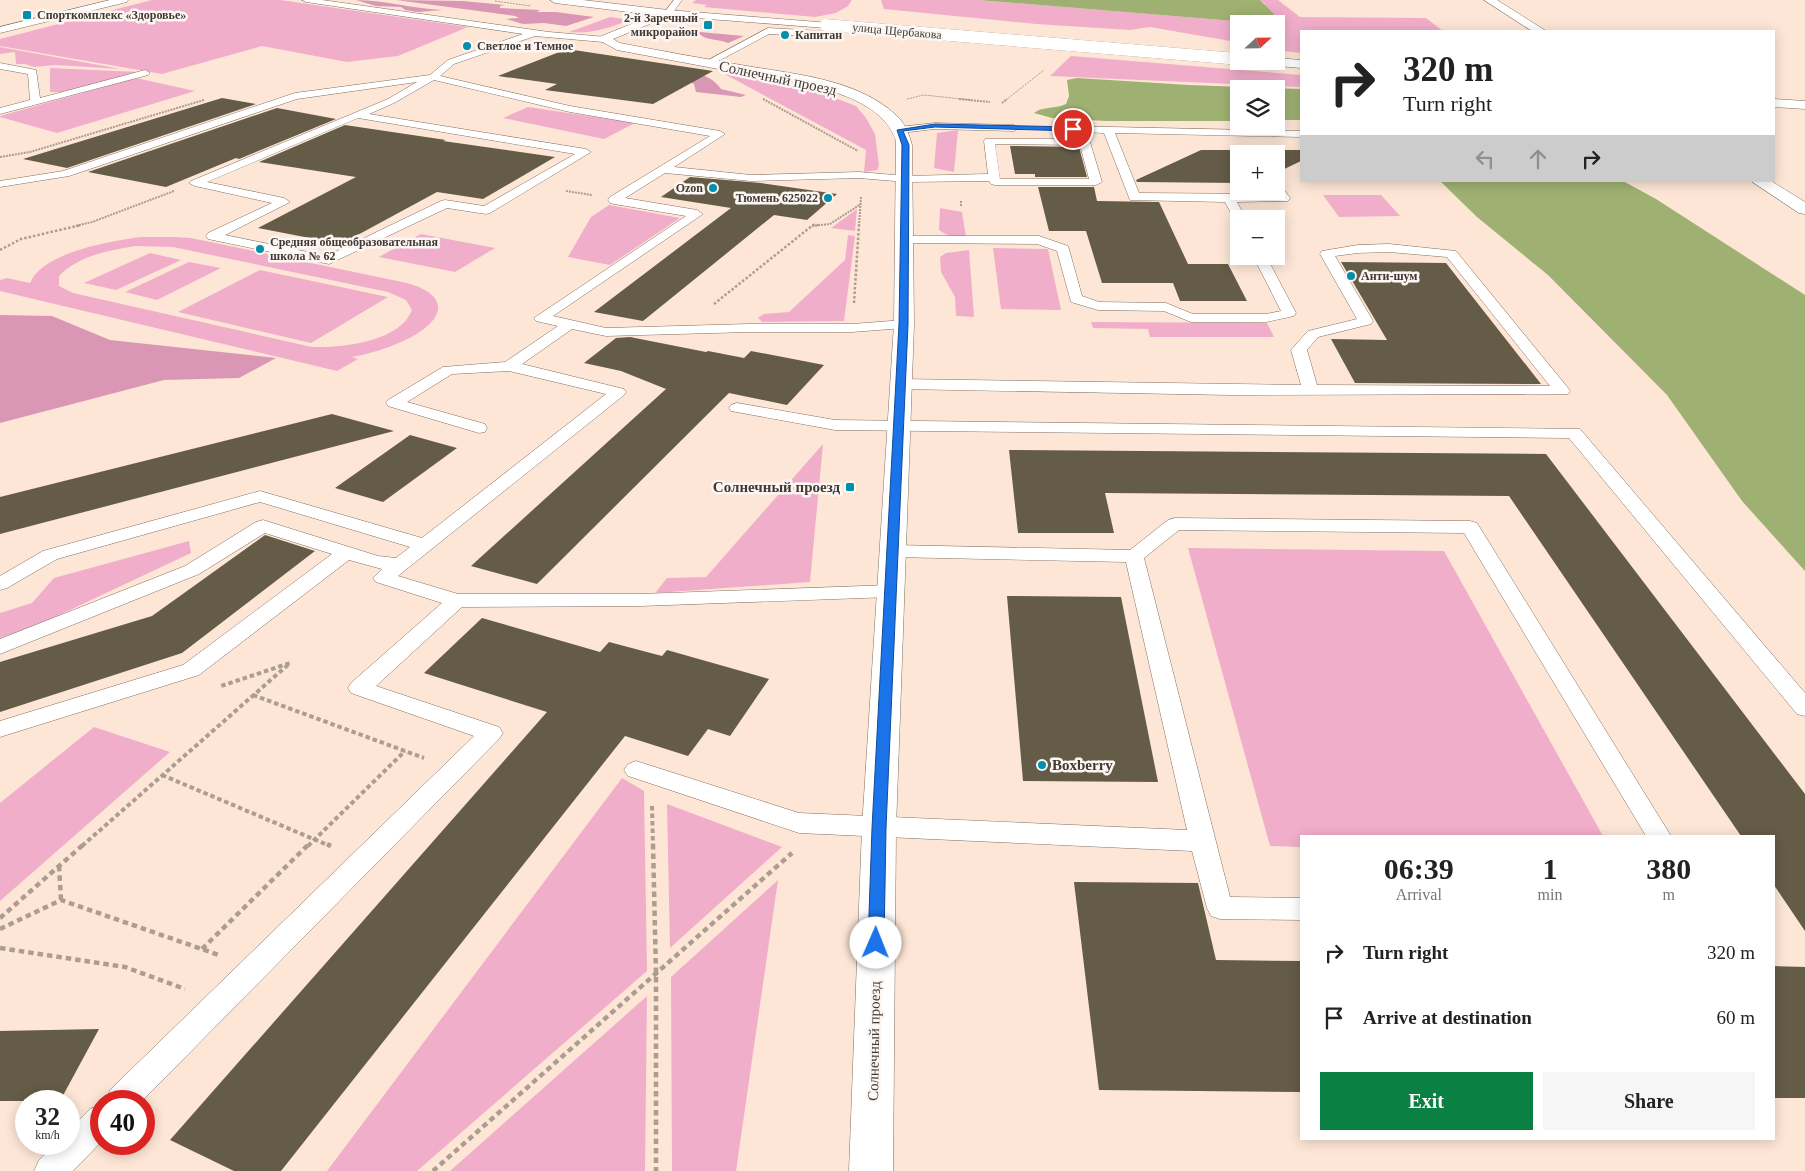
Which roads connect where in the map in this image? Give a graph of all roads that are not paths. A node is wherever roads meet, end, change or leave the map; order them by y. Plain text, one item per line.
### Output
1 (123, 0) edge
2 (306, 0) edge
3 (555, 0) edge
4 (1489, 0) edge
5 (673, 6) edge
6 (0, 30) edge
7 (1538, 30) edge
8 (534, 33) junction
9 (838, 35) dead end
10 (603, 40) junction
11 (1230, 58) edge
12 (708, 63) junction
13 (1285, 63) edge
14 (1300, 64) edge
15 (0, 66) edge
16 (145, 74) dead end
17 (433, 76) junction
18 (1775, 95) edge
19 (1805, 97) edge
20 (35, 102) junction
21 (1775, 103) edge
22 (1805, 105) edge
23 (0, 111) edge
24 (357, 115) junction
25 (1024, 128) dead end
26 (1053, 129) dead end
27 (900, 130) junction
28 (1108, 130) junction
29 (1300, 134) edge
30 (663, 169) junction
31 (994, 177) junction
32 (906, 179) junction
33 (1761, 182) edge
34 (0, 184) edge
35 (1229, 198) joint
36 (1805, 209) edge
37 (1235, 210) edge
38 (905, 240) junction
39 (1264, 265) edge
40 (570, 324) junction
41 (904, 324) junction
42 (509, 366) junction
43 (900, 384) junction
44 (1310, 390) junction
45 (737, 408) dead end
46 (898, 426) junction
47 (479, 428) dead end
48 (425, 545) junction
49 (893, 551) junction
50 (347, 552) junction
51 (1134, 556) junction
52 (400, 564) junction
53 (0, 584) edge
54 (891, 591) junction
55 (457, 602) junction
56 (0, 647) edge
57 (1805, 708) edge
58 (0, 729) edge
59 (644, 772) road end
60 (879, 828) junction
61 (1658, 835) edge
62 (1202, 841) junction
63 (1300, 909) edge
64 (132, 1090) edge
65 (90, 1131) edge
66 (50, 1171) edge
67 (871, 1171) edge

1 - 6 street
2 - 8 lane
3 - 5 street, улица Щербакова
4 - 7 street
5 - 10 street
5 - 11 street, улица Щербакова, bridge
8 - 10 lane
8 - 17 lane
9 - 12 lane
10 - 12 street, Солнечный проезд
12 - 27 street, Солнечный проезд
13 - 14 street
15 - 20 lane
16 - 20 lane
17 - 24 lane
17 - 30 lane
17 - 34 lane
18 - 19 street
20 - 23 lane
21 - 22 street
24 - 24 lane
25 - 27 lane
26 - 28 lane
27 - 32 street, Солнечный проезд
28 - 29 lane
28 - 35 lane
30 - 32 lane
30 - 40 lane
31 - 31 lane
31 - 32 lane
32 - 38 street, Солнечный проезд
33 - 36 street
35 - 37 lane
38 - 39 lane
38 - 41 street, Солнечный проезд
40 - 41 lane
40 - 42 lane
41 - 43 street, Солнечный проезд
42 - 47 lane
42 - 48 lane
43 - 44 lane
43 - 46 street, Солнечный проезд
44 - 44 lane
45 - 46 lane
46 - 49 street, Солнечный проезд
46 - 57 lane
48 - 52 lane
48 - 53 lane
49 - 51 lane
49 - 54 street, Солнечный проезд
50 - 52 lane
50 - 56 lane
50 - 58 lane
51 - 61 lane
51 - 62 lane
52 - 55 lane
54 - 55 lane
54 - 60 street, Солнечный проезд
55 - 64 lane
59 - 60 lane
60 - 62 lane
60 - 67 street, Солнечный проезд
62 - 63 lane
65 - 66 lane

